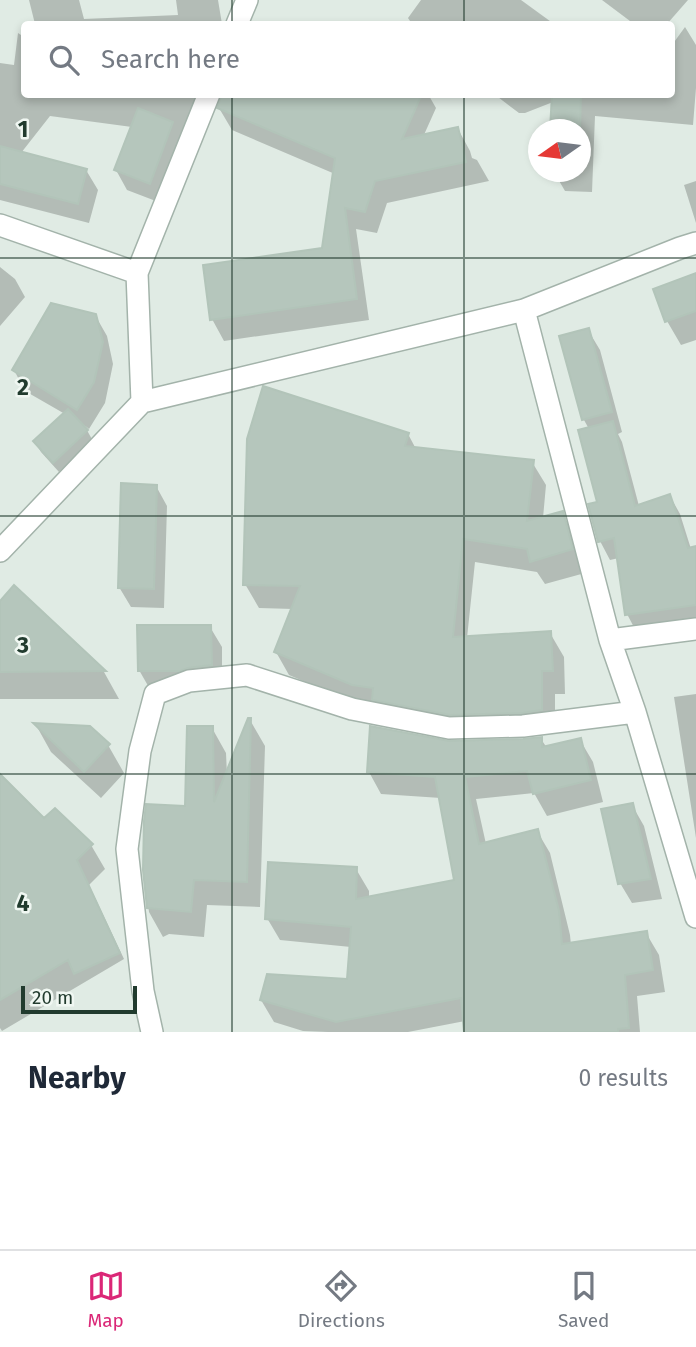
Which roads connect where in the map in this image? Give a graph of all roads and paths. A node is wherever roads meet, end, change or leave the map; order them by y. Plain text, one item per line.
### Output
1 (247, 0) edge
2 (238, 21) edge
3 (207, 98) edge
4 (0, 225) edge
5 (696, 243) edge
6 (137, 273) junction
7 (524, 310) junction
8 (142, 402) junction
9 (0, 551) edge
10 (696, 629) edge
11 (610, 640) junction
12 (635, 712) junction
13 (696, 918) edge
14 (152, 1032) edge

1 - 2 street
3 - 6 street
4 - 6 street
5 - 7 street
6 - 8 street
7 - 8 street
7 - 11 street
8 - 9 street
10 - 11 street
11 - 12 street
12 - 13 street
12 - 14 street

